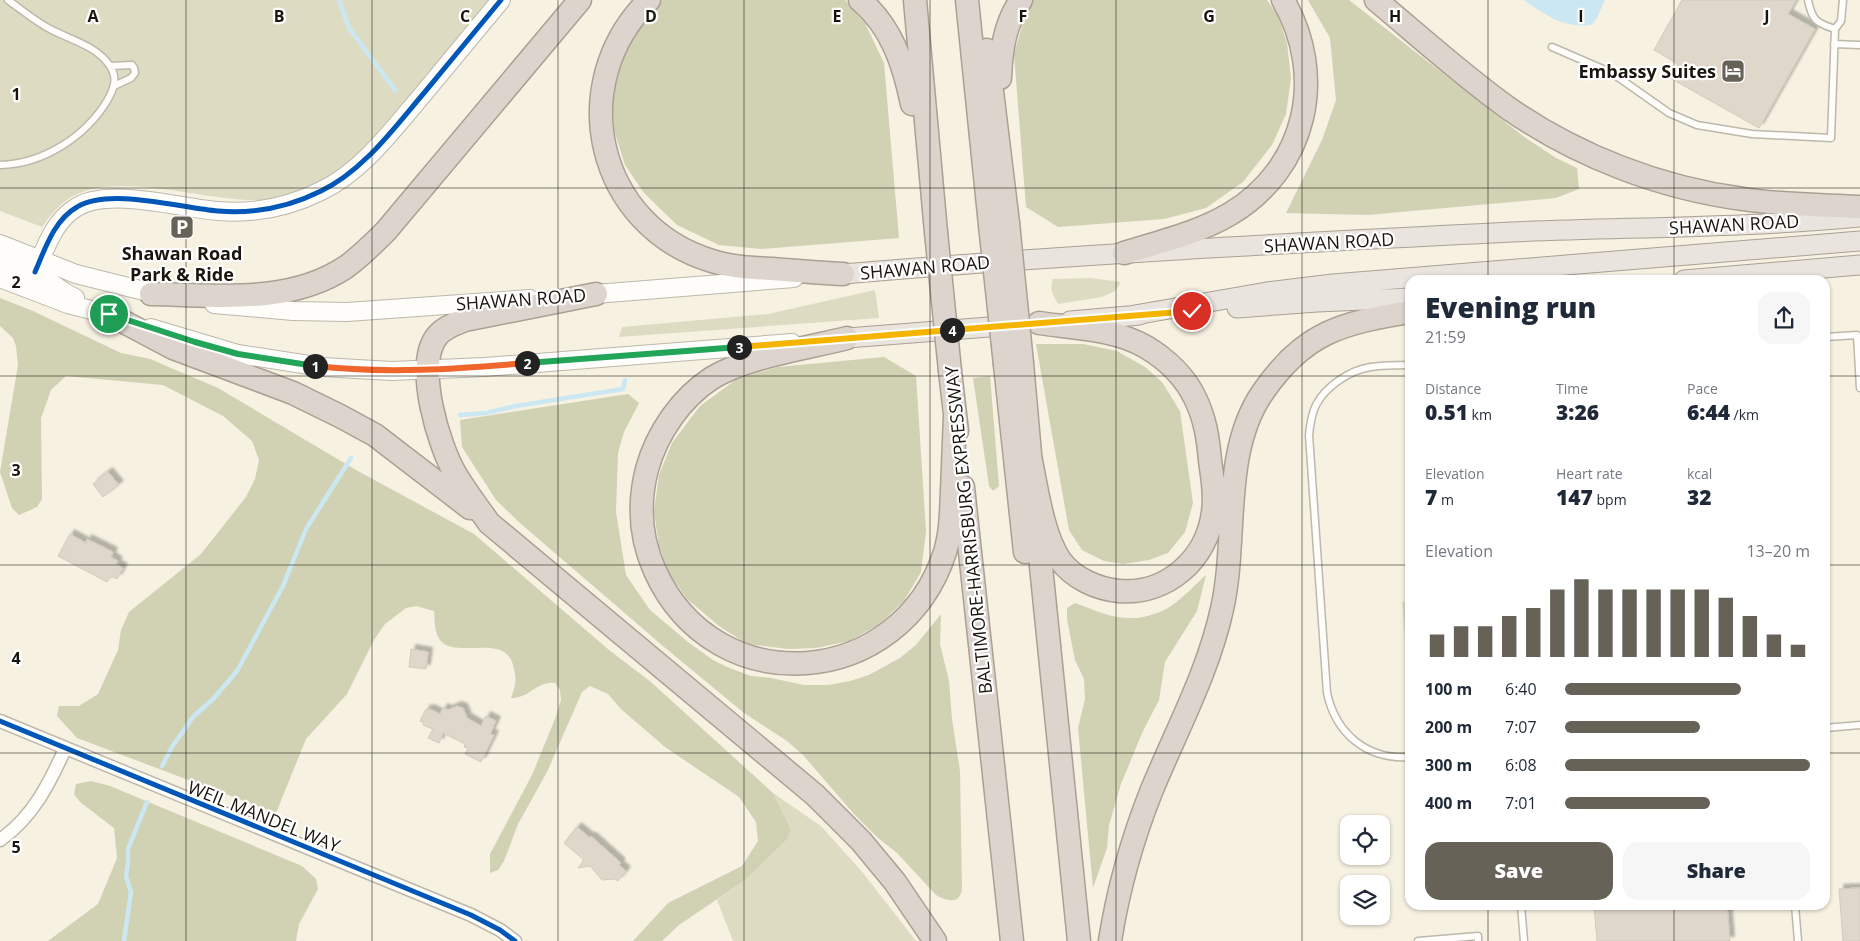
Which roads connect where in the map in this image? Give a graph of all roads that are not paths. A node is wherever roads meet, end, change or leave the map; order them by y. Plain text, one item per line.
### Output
1 (8, 0) edge
2 (501, 0) edge
3 (580, 0) edge
4 (650, 0) edge
5 (860, 0) edge
6 (915, 0) edge
7 (967, 0) edge
8 (980, 0) edge
9 (1021, 0) edge
10 (1283, 0) edge
11 (1376, 0) edge
12 (1808, 0) edge
13 (1842, 0) edge
14 (1835, 29) junction
15 (1834, 44) junction
16 (1860, 45) edge
17 (1552, 47) dead end
18 (110, 66) junction
19 (114, 86) junction
20 (998, 134) junction
21 (0, 165) edge
22 (933, 202) junction
23 (1860, 207) edge
24 (1860, 217) edge
25 (999, 224) junction
26 (1860, 242) edge
27 (0, 244) edge
28 (1124, 253) junction
29 (0, 261) edge
30 (38, 266) junction
31 (1860, 266) edge
32 (844, 274) junction
33 (1446, 275) edge
34 (1747, 275) edge
35 (0, 278) edge
36 (1405, 278) edge
37 (152, 294) junction
38 (596, 294) junction
39 (1405, 298) edge
40 (1405, 313) edge
41 (109, 314) junction
42 (1128, 316) junction
43 (1039, 323) junction
44 (1830, 337) edge
45 (847, 338) junction
46 (1014, 364) junction
47 (1405, 364) edge
48 (428, 370) junction
49 (1860, 388) edge
50 (955, 416) junction
51 (1029, 451) junction
52 (489, 523) junction
53 (0, 721) edge
54 (1860, 725) edge
55 (1830, 728) edge
56 (66, 749) junction
57 (1405, 757) edge
58 (0, 840) edge
59 (1521, 910) edge
60 (1795, 910) edge
61 (515, 941) edge
62 (935, 941) edge
63 (1012, 941) edge
64 (1064, 941) edge
65 (1079, 941) edge
66 (1110, 941) edge
67 (1418, 941) edge
68 (1478, 941) edge
69 (1524, 941) edge
70 (1798, 941) edge

1 - 18 lane
2 - 30 main road
3 - 37 highway
4 - 32 highway
5 - 22 highway
6 - 22 highway, BALTIMORE-HARRISBURG EXPRESSWAY
7 - 25 highway
8 - 20 highway
9 - 20 highway
10 - 28 highway
11 - 23 highway
12 - 14 lane
13 - 14 lane
14 - 15 lane
15 - 16 lane
15 - 17 lane
18 - 19 lane
18 - 19 lane
19 - 21 lane
20 - 25 highway
22 - 50 highway, BALTIMORE-HARRISBURG EXPRESSWAY, bridge
24 - 28 main road, SHAWAN ROAD
25 - 46 highway, bridge
26 - 33 main road
27 - 30 main road, SHAWAN ROAD
28 - 32 main road, SHAWAN ROAD
29 - 30 main road, SHAWAN ROAD
30 - 37 main road, SHAWAN ROAD
30 - 41 main road, SHAWAN ROAD
31 - 34 main road
32 - 38 main road, SHAWAN ROAD
35 - 41 main road, SHAWAN ROAD
36 - 42 main road
37 - 38 main road, SHAWAN ROAD
38 - 48 highway
39 - 42 main road, SHAWAN ROAD
40 - 66 highway
41 - 48 main road, SHAWAN ROAD
41 - 52 highway
42 - 43 main road, SHAWAN ROAD
43 - 45 main road, SHAWAN ROAD
43 - 51 highway
44 - 49 lane
45 - 48 main road, SHAWAN ROAD
45 - 50 highway
46 - 51 highway
46 - 64 highway
47 - 57 lane
48 - 52 highway
50 - 63 highway, BALTIMORE-HARRISBURG EXPRESSWAY
51 - 65 highway
52 - 62 highway
53 - 56 street, WEIL MANDEL WAY
54 - 55 lane
56 - 58 street
56 - 61 street, WEIL MANDEL WAY
59 - 69 lane
60 - 70 lane
67 - 68 lane

